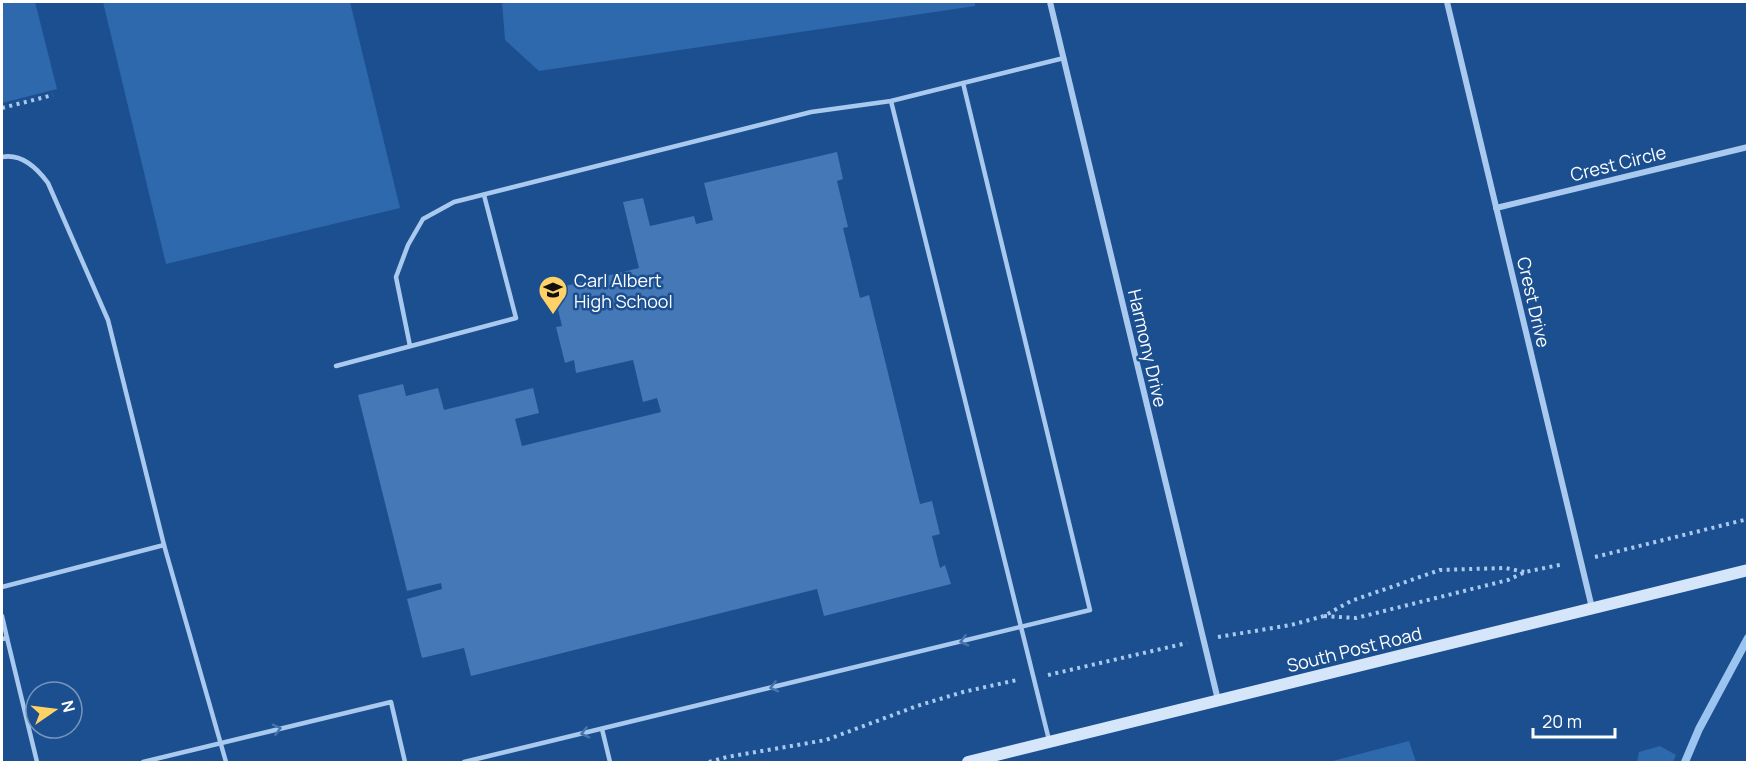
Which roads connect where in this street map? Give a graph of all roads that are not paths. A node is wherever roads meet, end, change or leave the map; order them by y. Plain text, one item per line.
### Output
1 (1050, 2) edge
2 (1447, 2) edge
3 (1064, 58) junction
4 (963, 83) junction
5 (891, 101) junction
6 (1748, 147) edge
7 (2, 157) edge
8 (484, 195) junction
9 (1496, 208) junction
10 (410, 346) junction
11 (336, 366) dead end
12 (164, 545) junction
13 (1748, 570) edge
14 (2, 587) edge
15 (1592, 609) junction
16 (2, 616) edge
17 (1020, 627) junction
18 (4, 639) edge
19 (1218, 700) junction
20 (602, 729) junction
21 (1050, 742) junction
22 (220, 743) junction
23 (37, 762) edge
24 (143, 762) edge
25 (226, 762) edge
26 (405, 762) edge
27 (464, 762) edge
28 (610, 762) edge
29 (968, 762) edge

1 - 3 street, Harmony Drive
2 - 9 street, Crest Drive
3 - 4 lane
3 - 19 street, Harmony Drive
4 - 5 lane
4 - 17 lane
5 - 8 lane
5 - 17 lane
6 - 9 street, Crest Circle
7 - 12 lane
8 - 10 lane
8 - 10 lane
9 - 15 street, Crest Drive
10 - 11 lane
12 - 14 lane
12 - 22 lane
13 - 15 main road, South Post Road
15 - 19 main road, South Post Road
16 - 18 lane
17 -> 20 lane
17 - 21 lane
18 - 23 lane
19 - 21 main road, South Post Road
20 -> 27 lane
20 - 28 lane
21 - 29 main road, South Post Road
22 - 24 lane
22 - 25 lane
22 -> 26 lane

